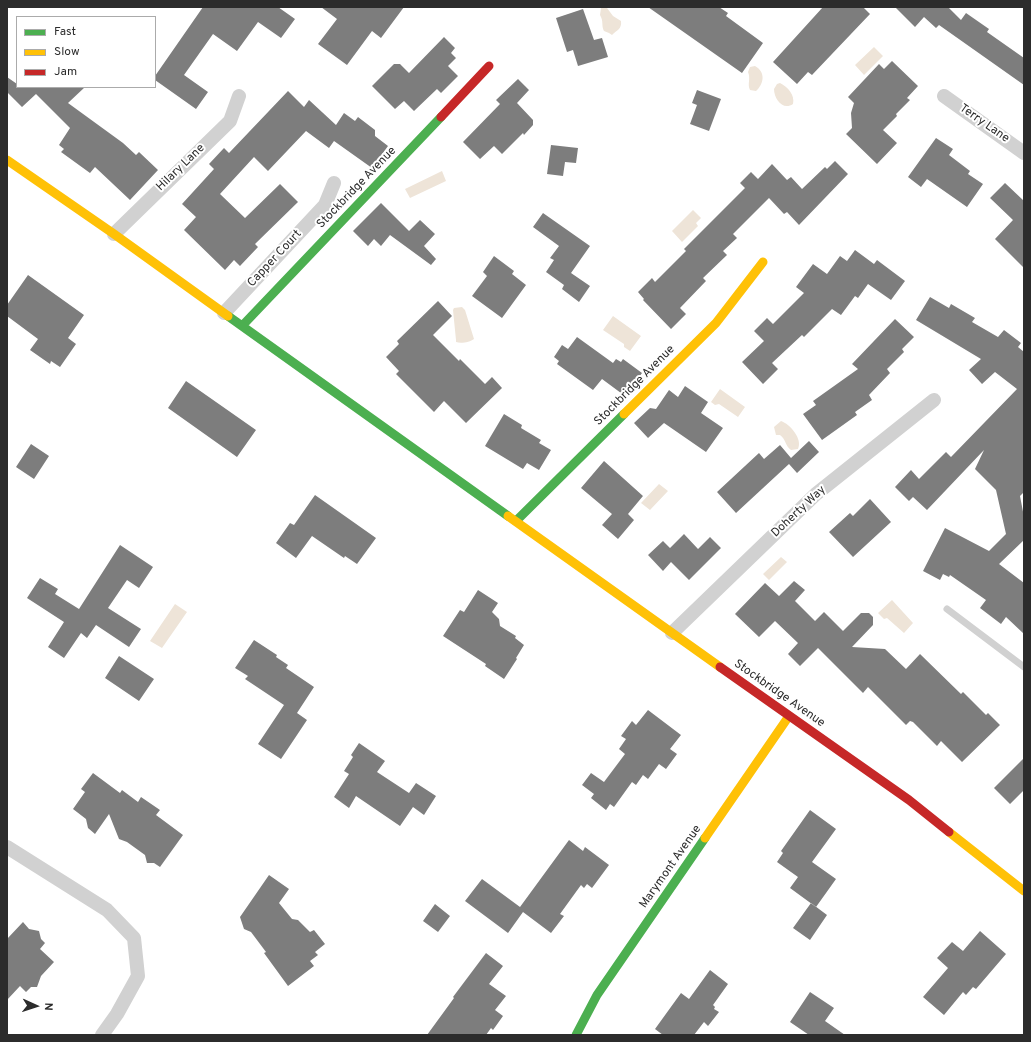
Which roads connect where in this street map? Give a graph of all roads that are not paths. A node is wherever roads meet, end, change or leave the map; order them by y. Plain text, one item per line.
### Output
1 (489, 66) dead end
2 (239, 96) dead end
3 (944, 96) dead end
4 (1024, 153) edge
5 (7, 160) edge
6 (334, 183) dead end
7 (114, 234) junction
8 (763, 262) dead end
9 (224, 313) junction
10 (242, 326) junction
11 (934, 400) dead end
12 (516, 521) junction
13 (947, 609) dead end
14 (672, 633) junction
15 (1024, 666) edge
16 (789, 716) junction
17 (7, 847) edge
18 (1024, 890) edge
19 (102, 1035) edge
20 (576, 1035) edge

1 - 10 street, Stockbridge Avenue
2 - 7 street, Hilary Lane
3 - 4 street, Terry Lane
5 - 7 street, Stockbridge Avenue
6 - 9 street, Capper Court
7 - 9 street, Stockbridge Avenue
8 - 12 street, Stockbridge Avenue
9 - 10 street, Stockbridge Avenue
10 - 12 street, Stockbridge Avenue
11 - 14 street, Doherty Way
12 - 14 street, Stockbridge Avenue
13 - 15 lane
14 - 16 street, Stockbridge Avenue
16 - 18 street, Stockbridge Avenue
16 - 20 street, Marymont Avenue
17 - 19 street

